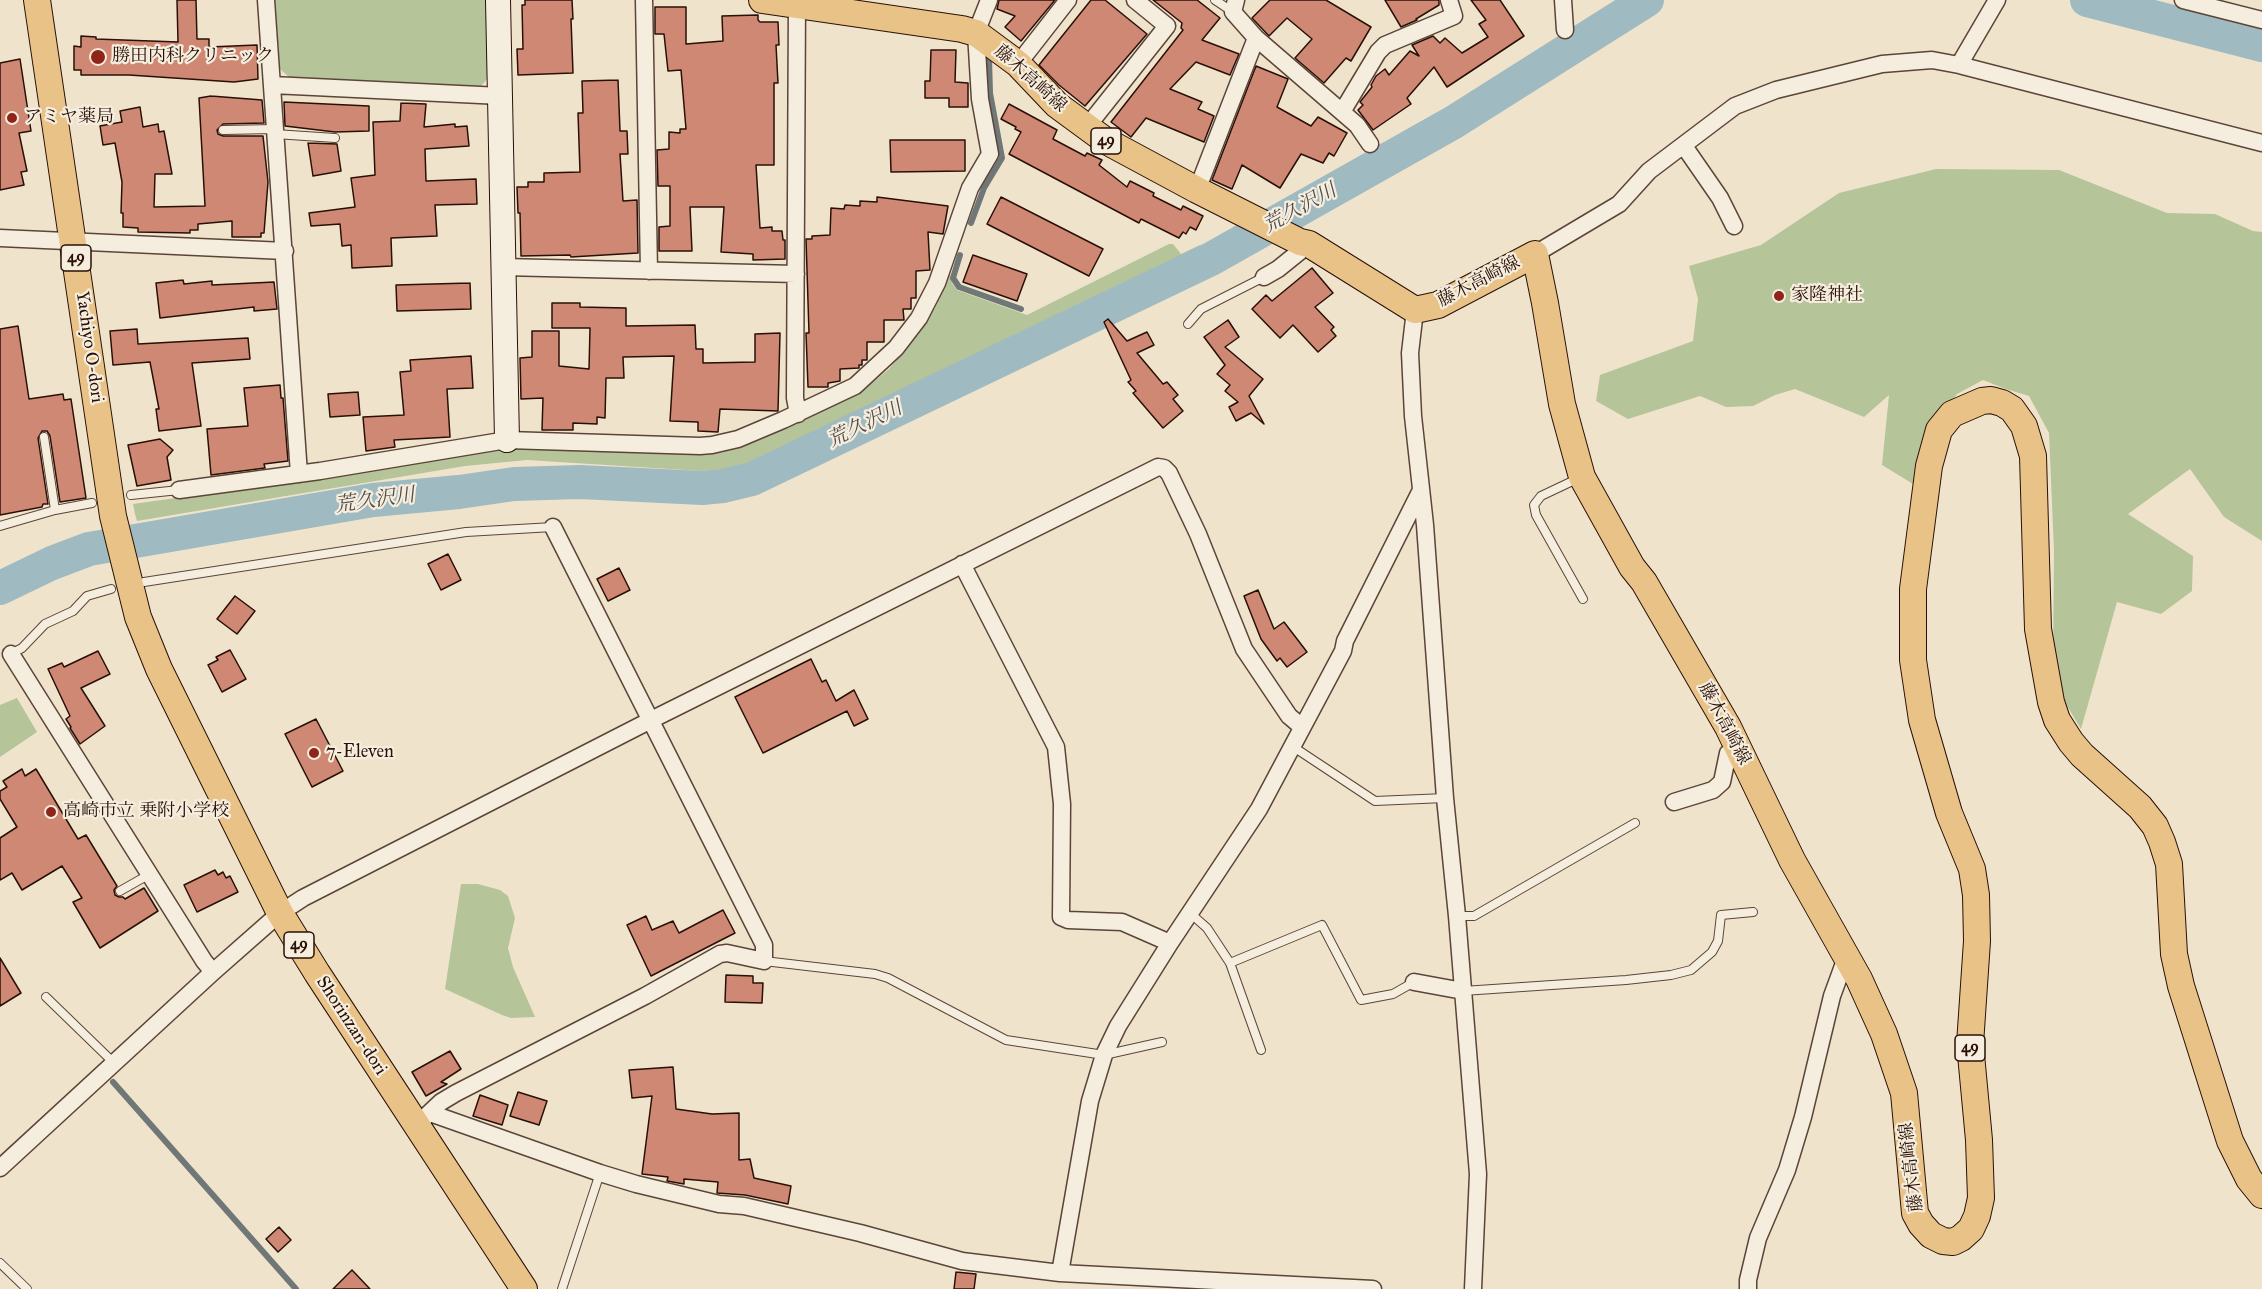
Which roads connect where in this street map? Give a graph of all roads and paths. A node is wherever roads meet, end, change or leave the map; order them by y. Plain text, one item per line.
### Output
1 (37, 0) edge
2 (266, 0) edge
3 (498, 0) edge
4 (644, 0) edge
5 (762, 0) edge
6 (989, 0) edge
7 (1068, 0) edge
8 (1135, 0) edge
9 (1215, 0) edge
10 (1449, 0) edge
11 (1563, 0) edge
12 (1997, 0) edge
13 (2183, 0) edge
14 (797, 2) edge
15 (1235, 6) edge
16 (2262, 20) edge
17 (1565, 30) dead end
18 (975, 33) junction
19 (1256, 38) junction
20 (1018, 64) junction
21 (1959, 65) junction
22 (272, 85) junction
23 (501, 96) junction
24 (1342, 112) junction
25 (1086, 128) junction
26 (223, 130) dead end
27 (275, 131) junction
28 (334, 138) dead end
29 (2262, 142) edge
30 (1370, 144) dead end
31 (1684, 146) junction
32 (1197, 190) junction
33 (1734, 226) dead end
34 (0, 238) edge
35 (73, 243) junction
36 (1305, 243) junction
37 (285, 251) junction
38 (1535, 254) junction
39 (503, 267) junction
40 (649, 271) junction
41 (796, 274) junction
42 (1264, 277) joint
43 (1415, 310) junction
44 (1188, 324) dead end
45 (798, 414) junction
46 (44, 436) dead end
47 (507, 440) junction
48 (298, 474) junction
49 (1582, 477) junction
50 (1421, 489) junction
51 (179, 490) joint
52 (131, 495) dead end
53 (103, 509) junction
54 (55, 510) junction
55 (0, 526) edge
56 (553, 527) joint
57 (962, 564) junction
58 (127, 581) junction
59 (1583, 599) dead end
60 (11, 654) joint
61 (651, 720) junction
62 (1302, 727) junction
63 (1292, 746) junction
64 (1737, 746) junction
65 (1444, 798) junction
66 (1674, 802) dead end
67 (1635, 823) dead end
68 (150, 873) junction
69 (120, 891) dead end
70 (1753, 912) dead end
71 (1190, 913) junction
72 (280, 914) junction
73 (1457, 916) junction
74 (1170, 943) junction
75 (1847, 955) junction
76 (765, 961) junction
77 (1230, 963) junction
78 (213, 972) junction
79 (1414, 982) joint
80 (1463, 991) junction
81 (46, 997) dead end
82 (1162, 1042) dead end
83 (1261, 1050) dead end
84 (1104, 1055) junction
85 (114, 1063) junction
86 (423, 1118) junction
87 (0, 1168) edge
88 (600, 1173) junction
89 (2262, 1195) edge
90 (0, 1263) edge
91 (1056, 1272) junction
92 (27, 1289) edge
93 (524, 1289) edge
94 (562, 1289) edge
95 (1049, 1289) edge
96 (1372, 1289) edge
97 (1473, 1289) edge
98 (1748, 1289) edge

1 - 35 main road, Yachiyo O-dori / 49
2 - 22 street
3 - 23 street
4 - 40 street
5 - 14 main road, 藤木高崎線 / 49
6 - 18 street
7 - 20 street
8 - 25 street
9 - 15 lane
10 - 24 street
11 - 17 street
12 - 21 street
13 - 16 street
14 - 18 main road, 藤木高崎線 / 49
14 - 41 street
15 - 19 street
18 - 20 main road, 藤木高崎線 / 49
18 - 45 street
19 - 24 street
19 - 32 street
20 - 25 main road, 藤木高崎線 / 49
21 - 29 street
21 - 31 street
22 - 23 street
22 - 27 street
23 - 39 street
24 - 30 street
25 - 32 main road, 藤木高崎線 / 49
26 - 27 lane
27 - 28 lane
27 - 37 street
31 - 33 street
31 - 38 street
32 - 36 main road, 藤木高崎線 / 49
34 - 35 street
35 - 37 street
35 - 53 main road, Yachiyo O-dori / 49
36 - 42 street
36 - 43 main road, 藤木高崎線 / 49
37 - 48 street
38 - 43 main road, 藤木高崎線
38 - 49 main road, 藤木高崎線 / 49
39 - 40 street
39 - 47 street
40 - 41 street
41 - 45 street
42 - 44 lane
43 - 50 street
45 - 47 street
46 - 54 lane
47 - 48 street
48 - 51 street
49 - 59 lane
49 - 64 main road, 藤木高崎線 / 49
50 - 62 street
50 - 65 street
51 - 52 lane
53 - 54 lane
53 - 58 main road, Shorinzan-dori / 49
54 - 55 lane
56 - 58 lane
56 - 61 street
57 - 61 street
57 - 62 street
57 - 74 street
58 - 60 lane
58 - 72 main road, Shorinzan-dori / 49
60 - 68 street
61 - 72 street
61 - 76 street
62 - 63 street
63 - 65 lane
63 - 71 street
64 - 66 street
64 - 75 main road, 藤木高崎線 / 49
65 - 73 street
67 - 73 lane
68 - 69 lane
68 - 78 street
70 - 80 lane
71 - 74 street
71 - 77 lane
72 - 78 street
72 - 86 main road, Shorinzan-dori / 49
73 - 80 street
74 - 84 street
75 - 89 main road, 藤木高崎線 / 49
75 - 98 street
76 - 84 lane
76 - 86 street
77 - 79 lane
77 - 83 lane
78 - 85 street
79 - 80 street
80 - 97 street
81 - 85 lane
82 - 84 lane
84 - 91 street
85 - 87 street
86 - 88 street
86 - 93 main road, Shorinzan-dori / 49
88 - 91 street
88 - 94 lane
90 - 92 lane
91 - 95 street
91 - 96 street

